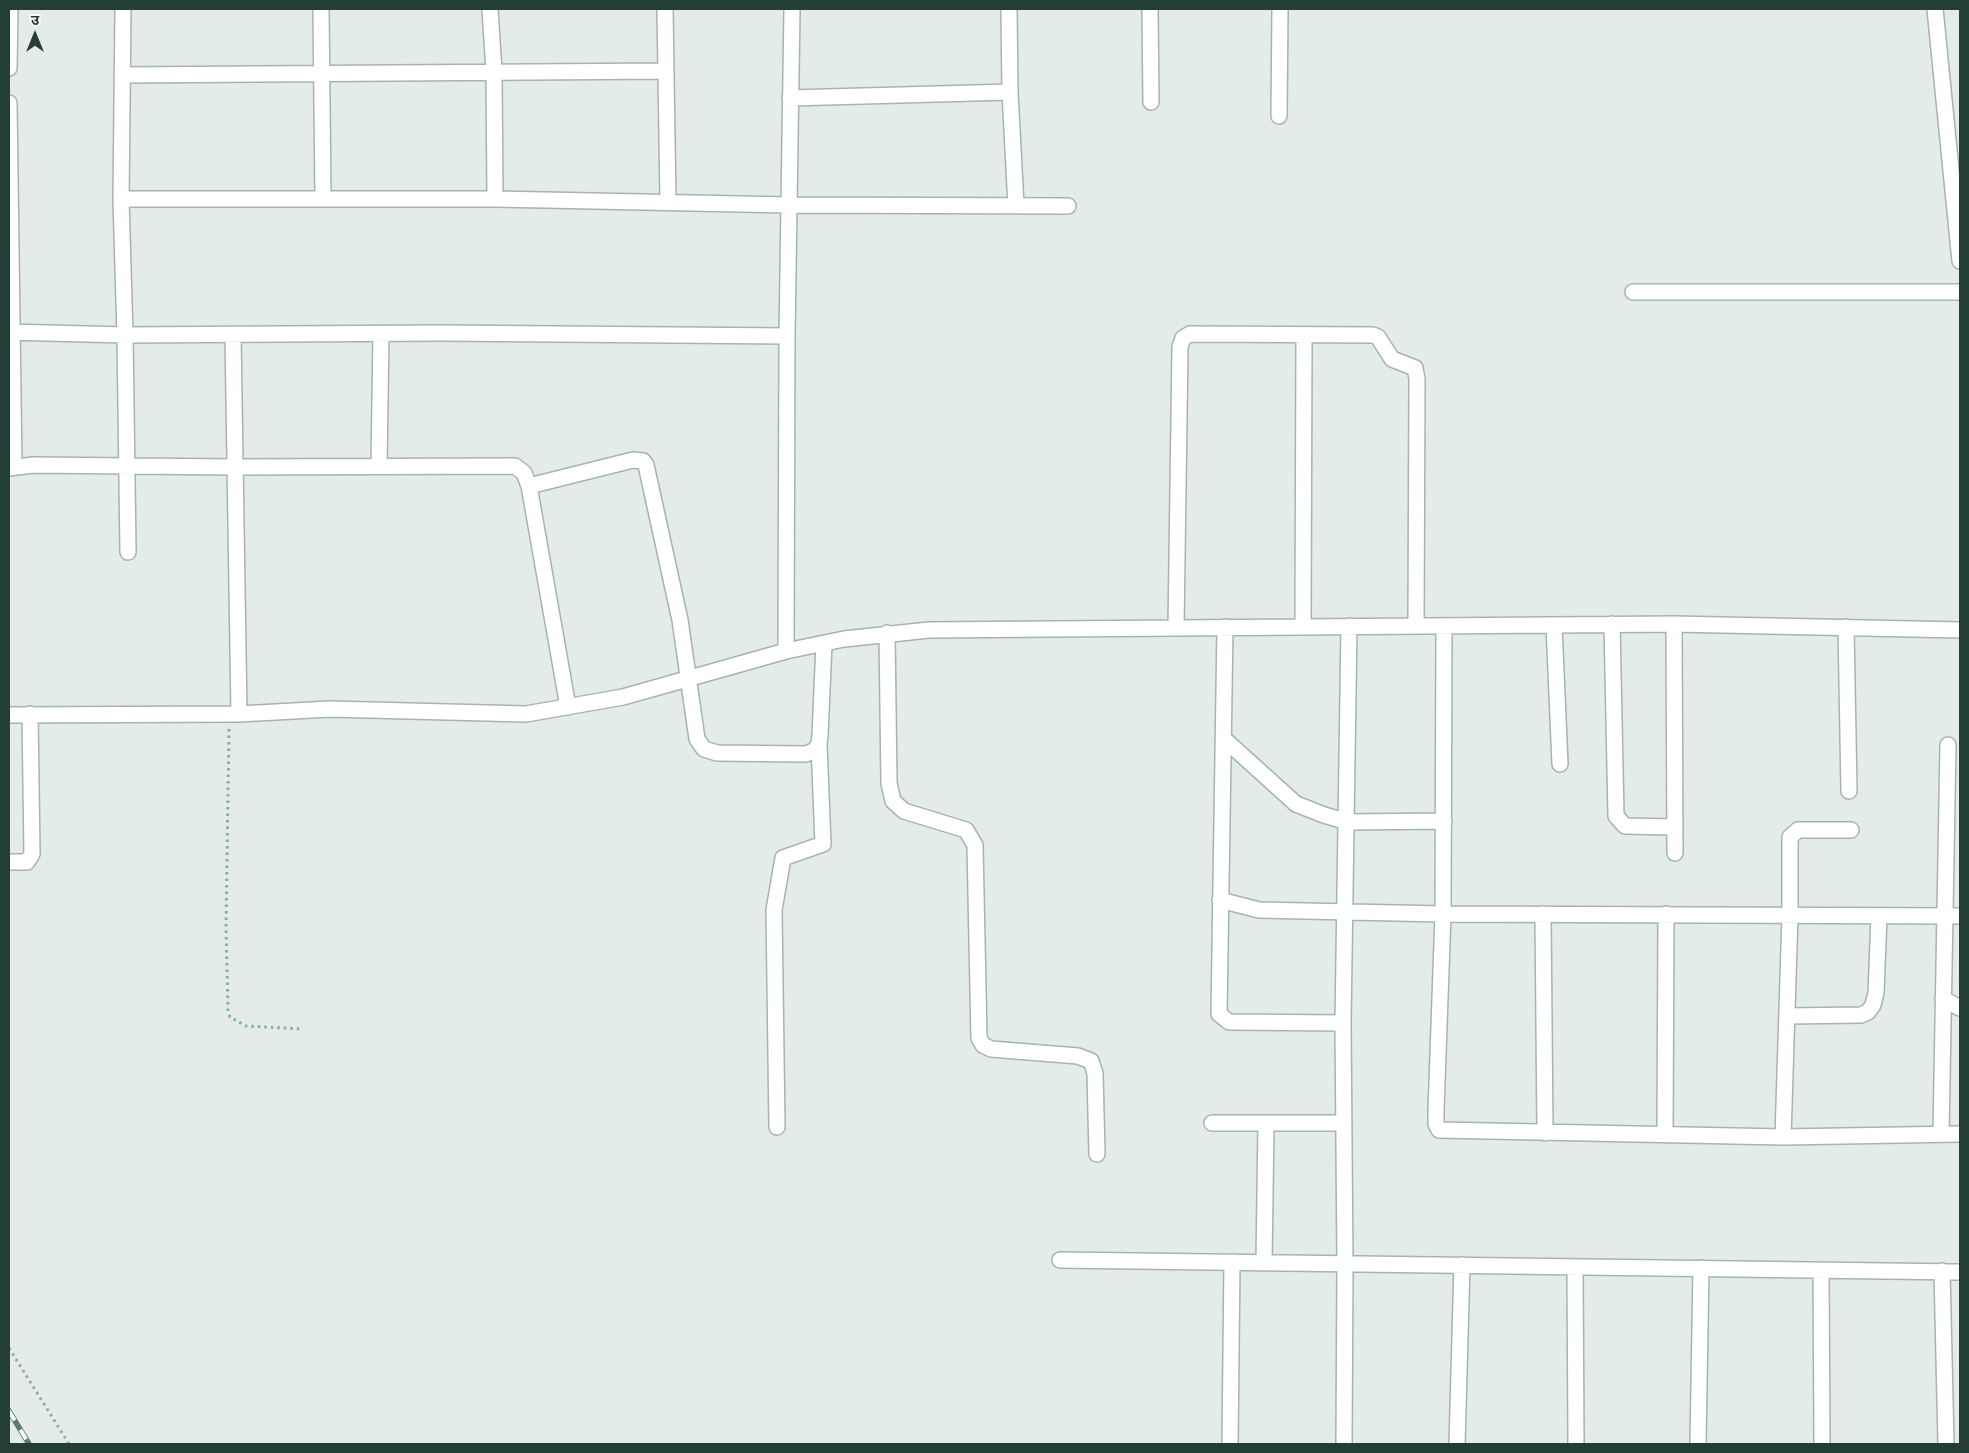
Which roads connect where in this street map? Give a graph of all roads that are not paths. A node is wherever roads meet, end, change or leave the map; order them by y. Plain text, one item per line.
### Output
1 (10, 9) edge
2 (123, 9) edge
3 (321, 9) edge
4 (490, 9) edge
5 (665, 9) edge
6 (792, 9) edge
7 (1009, 9) edge
8 (1150, 9) edge
9 (1280, 9) edge
10 (1935, 9) edge
11 (9, 68) edge
12 (666, 71) junction
13 (494, 72) junction
14 (321, 73) junction
15 (123, 75) junction
16 (1010, 92) junction
17 (790, 98) junction
18 (1151, 102) dead end
19 (9, 103) edge
20 (1279, 116) dead end
21 (1955, 146) edge
22 (323, 198) junction
23 (121, 199) junction
24 (495, 199) junction
25 (668, 202) junction
26 (790, 205) junction
27 (1016, 206) junction
28 (1068, 206) dead end
29 (10, 222) edge
30 (1960, 261) edge
31 (1633, 292) dead end
32 (1960, 292) edge
33 (10, 332) edge
34 (381, 334) junction
35 (126, 335) junction
36 (233, 335) junction
37 (787, 336) junction
38 (1304, 336) junction
39 (380, 466) junction
40 (126, 467) junction
41 (234, 467) junction
42 (11, 468) edge
43 (528, 486) junction
44 (128, 552) dead end
45 (1612, 624) junction
46 (1674, 624) junction
47 (1554, 625) junction
48 (1350, 626) junction
49 (1416, 626) junction
50 (1444, 626) junction
51 (1225, 627) junction
52 (1303, 627) junction
53 (1846, 627) junction
54 (1176, 628) junction
55 (1960, 630) edge
56 (887, 633) junction
57 (824, 644) junction
58 (786, 651) junction
59 (689, 678) junction
60 (568, 707) junction
61 (30, 714) junction
62 (234, 714) junction
63 (9, 715) edge
64 (1222, 738) junction
65 (820, 744) junction
66 (1948, 745) dead end
67 (1560, 764) dead end
68 (1849, 791) dead end
69 (1444, 821) junction
70 (1348, 822) junction
71 (1674, 827) junction
72 (1851, 830) dead end
73 (1675, 854) dead end
74 (9, 862) edge
75 (1220, 900) junction
76 (1346, 910) junction
77 (1442, 914) junction
78 (1544, 914) junction
79 (1666, 914) junction
80 (1790, 915) junction
81 (1879, 916) junction
82 (1953, 916) edge
83 (1943, 999) junction
84 (1960, 1008) edge
85 (1787, 1016) junction
86 (1343, 1023) junction
87 (1212, 1124) dead end
88 (1266, 1124) junction
89 (1344, 1124) junction
90 (777, 1127) dead end
91 (1545, 1133) junction
92 (1941, 1134) junction
93 (1960, 1134) edge
94 (1665, 1135) junction
95 (1784, 1137) junction
96 (1097, 1154) dead end
97 (1060, 1260) dead end
98 (1232, 1262) junction
99 (1264, 1263) junction
100 (1345, 1264) junction
101 (1462, 1265) junction
102 (1575, 1267) junction
103 (1701, 1268) junction
104 (1821, 1270) junction
105 (1942, 1272) junction
106 (1960, 1272) edge
107 (1230, 1444) edge
108 (1344, 1444) edge
109 (1457, 1444) edge
110 (1576, 1444) edge
111 (1698, 1444) edge
112 (1822, 1444) edge
113 (1946, 1444) edge

1 - 11 street
2 - 15 street
3 - 14 street
4 - 13 street
5 - 12 street
6 - 17 street
7 - 16 street
8 - 18 street
9 - 20 street
10 - 21 street
12 - 13 street
12 - 25 street
13 - 14 street
13 - 24 street
14 - 15 street
14 - 22 street
15 - 23 street
16 - 17 street
16 - 27 street
17 - 26 street
19 - 29 street
21 - 30 street
22 - 23 street
22 - 24 street
23 - 35 street
24 - 25 street
25 - 26 street
26 - 27 street
26 - 37 street
27 - 28 street
29 - 33 street
31 - 32 street
33 - 35 street
33 - 42 street
34 - 36 street
34 - 37 street
34 - 39 street
35 - 36 street
35 - 40 street
36 - 41 street
37 - 58 street
38 - 49 street
38 - 52 street
38 - 54 street
39 - 41 street
39 - 43 street
40 - 41 street
40 - 42 street
40 - 44 street
41 - 62 street
43 - 59 street
43 - 60 street
45 - 46 street
45 - 47 street
45 - 71 street
46 - 53 street
46 - 71 street
47 - 50 street
47 - 67 street
48 - 49 street
48 - 52 street
48 - 70 street
49 - 50 street
50 - 69 street
51 - 52 street
51 - 54 street
51 - 64 street
53 - 55 street
53 - 68 street
54 - 56 street
56 - 57 street
56 - 96 street
57 - 58 street
57 - 65 street
58 - 59 street
59 - 60 street
59 - 65 street
60 - 62 street
61 - 62 street
61 - 63 street
61 - 74 street
64 - 70 street
64 - 75 street
65 - 90 street
66 - 82 street
69 - 70 street
69 - 77 street
70 - 76 street
71 - 73 street
72 - 80 street
75 - 76 street
75 - 86 street
76 - 77 street
76 - 86 street
77 - 78 street
77 - 91 street
78 - 79 street
78 - 91 street
79 - 80 street
79 - 94 street
80 - 81 street
80 - 85 street
81 - 82 street
81 - 85 street
82 - 83 street
83 - 84 street
83 - 92 street
85 - 95 street
86 - 89 street
87 - 88 street
88 - 89 street
88 - 99 street
89 - 100 street
91 - 94 street
92 - 93 street
92 - 95 street
94 - 95 street
97 - 98 street
98 - 99 street
98 - 107 street
99 - 100 street
100 - 101 street
100 - 108 street
101 - 102 street
101 - 109 street
102 - 103 street
102 - 110 street
103 - 104 street
103 - 111 street
104 - 105 street
104 - 112 street
105 - 106 street
105 - 113 street

